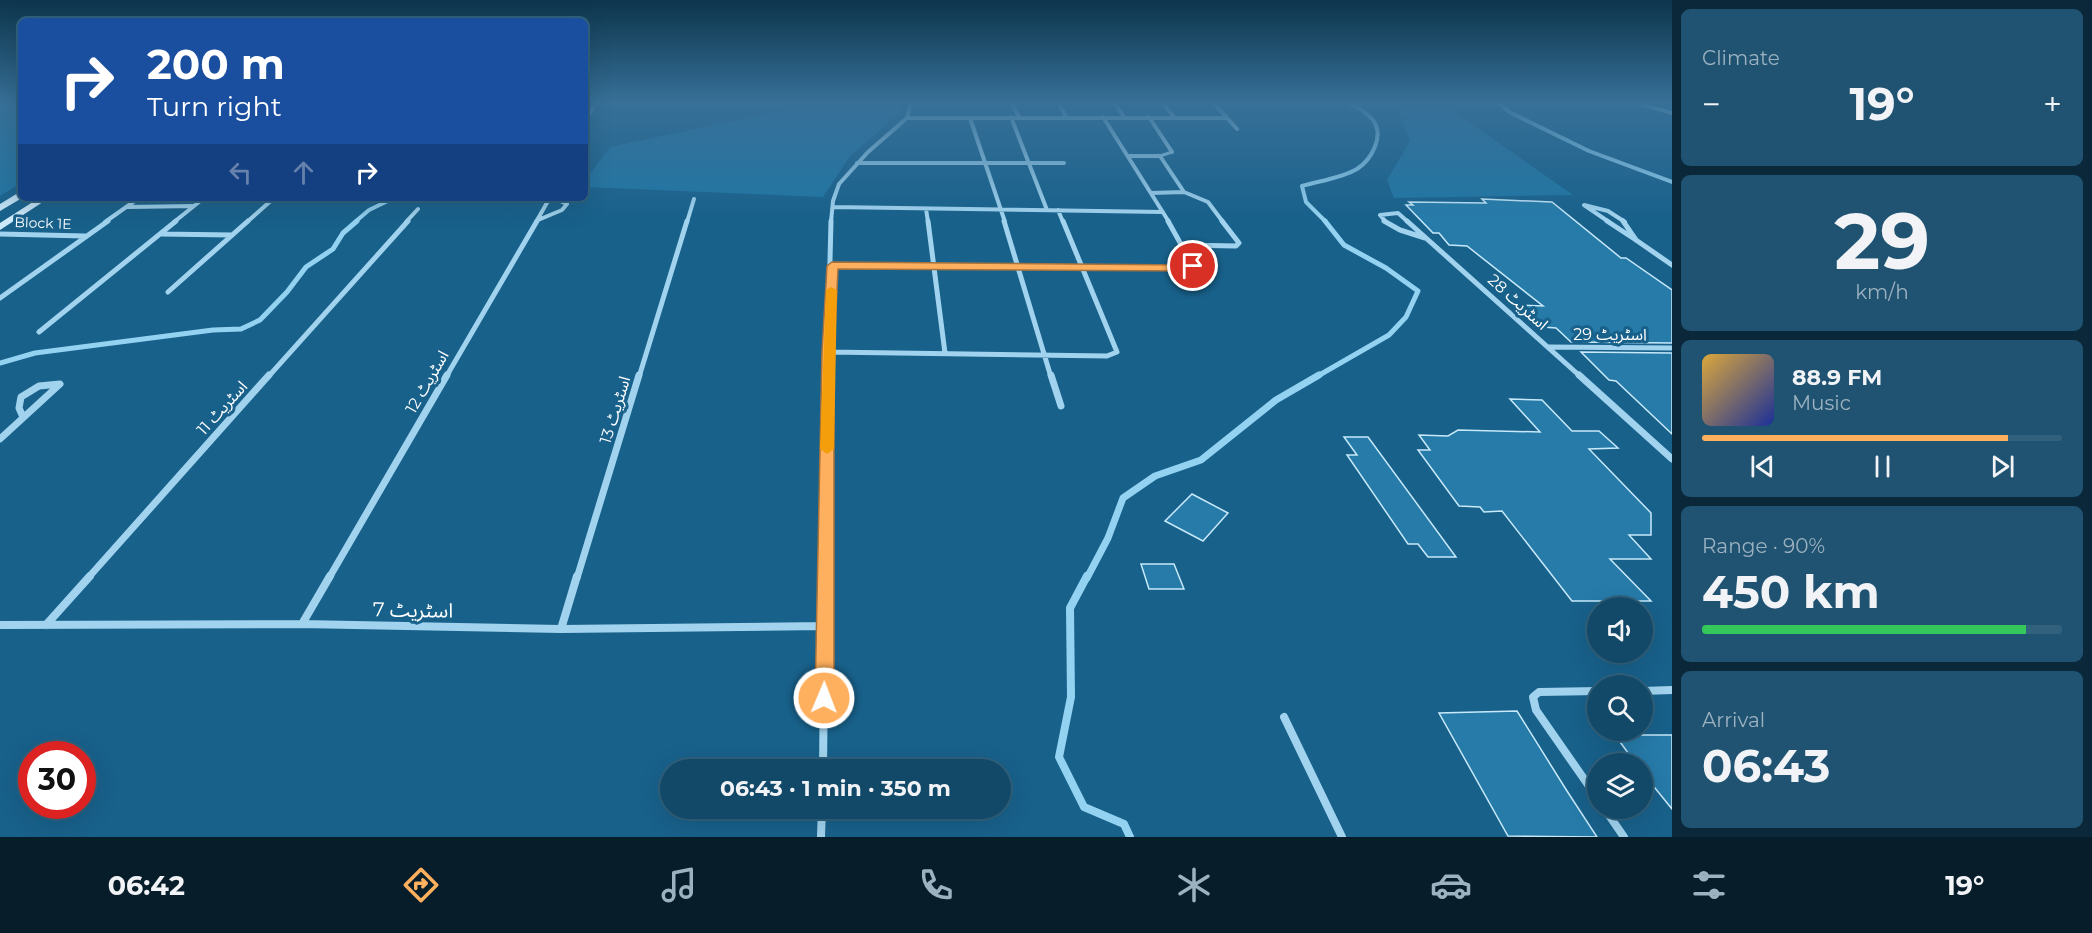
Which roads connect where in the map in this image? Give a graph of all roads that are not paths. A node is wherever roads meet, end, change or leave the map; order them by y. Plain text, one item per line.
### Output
1 (879, 141) edge
2 (979, 141) edge
3 (1021, 141) edge
4 (1119, 141) edge
5 (1166, 141) edge
6 (1172, 152) joint
7 (1128, 156) junction
8 (1160, 156) junction
9 (857, 163) junction
10 (1030, 163) junction
11 (987, 164) junction
12 (1064, 164) dead end
13 (1184, 192) junction
14 (1151, 193) junction
15 (18, 197) edge
16 (694, 199) dead end
17 (40, 201) edge
18 (135, 201) edge
19 (200, 201) edge
20 (271, 201) edge
21 (548, 201) edge
22 (560, 201) edge
23 (194, 206) junction
24 (127, 207) junction
25 (832, 207) junction
26 (0, 208) edge
27 (418, 209) dead end
28 (926, 209) junction
29 (1002, 209) junction
30 (1047, 210) junction
31 (1058, 210) junction
32 (1163, 212) junction
33 (538, 220) dead end
34 (0, 227) edge
35 (0, 234) edge
36 (160, 234) junction
37 (232, 235) junction
38 (86, 236) junction
39 (1425, 238) dead end
40 (1636, 241) junction
41 (1182, 245) junction
42 (1672, 265) edge
43 (832, 266) junction
44 (1083, 266) junction
45 (934, 267) junction
46 (1017, 267) junction
47 (168, 292) dead end
48 (0, 298) edge
49 (39, 332) dead end
50 (1549, 347) junction
51 (1672, 348) edge
52 (828, 352) junction
53 (945, 353) junction
54 (1043, 354) junction
55 (1061, 405) dead end
56 (23, 417) dead end
57 (0, 439) edge
58 (1672, 459) edge
59 (302, 624) junction
60 (0, 625) edge
61 (46, 625) junction
62 (826, 626) junction
63 (561, 629) junction
64 (1672, 690) edge
65 (1587, 691) edge
66 (1653, 691) edge
67 (1284, 717) dead end
68 (823, 759) edge
69 (1587, 783) edge
70 (822, 819) edge
71 (1612, 819) edge
72 (821, 837) edge
73 (1342, 837) edge
74 (1624, 837) edge

1 - 9 street
2 - 11 street
3 - 10 street
4 - 7 street
5 - 6 street
6 - 8 lane
7 - 8 street
7 - 14 street
8 - 13 street
9 - 11 street
9 - 25 street
10 - 11 street
10 - 12 street
10 - 30 street
11 - 29 street
13 - 14 street
13 - 41 street
14 - 32 street
15 - 26 main road
16 - 63 street, اسٹریٹ 13
17 - 34 main road
18 - 24 street
19 - 23 street
20 - 37 street
21 - 59 street, اسٹریٹ 12
22 - 33 street, اسٹریٹ 12
23 - 24 street
23 - 36 street
24 - 38 street
25 - 28 street
25 - 43 street
27 - 61 street, اسٹریٹ 11
28 - 29 street
28 - 45 street
29 - 30 street
29 - 46 street
30 - 31 street
31 - 32 street
31 - 44 street
32 - 41 street
35 - 38 street, Block 1E
36 - 37 street
36 - 49 street
37 - 47 street
38 - 48 street
39 - 50 street, اسٹریٹ 28
40 - 40 street
40 - 42 street
41 - 44 street
43 - 45 street
43 - 52 street
44 - 46 street
44 - 54 street
45 - 46 street
45 - 53 street
46 - 54 street
50 - 51 street, اسٹریٹ 29
50 - 58 street, اسٹریٹ 28
52 - 53 street
52 - 62 street
53 - 54 street
54 - 55 street
56 - 57 street
59 - 61 street, اسٹریٹ 7
59 - 63 street, اسٹریٹ 7
60 - 61 street, اسٹریٹ 7
62 - 63 street, اسٹریٹ 7
62 - 68 street
64 - 66 street
65 - 69 street
67 - 73 street
70 - 72 street
71 - 74 street

